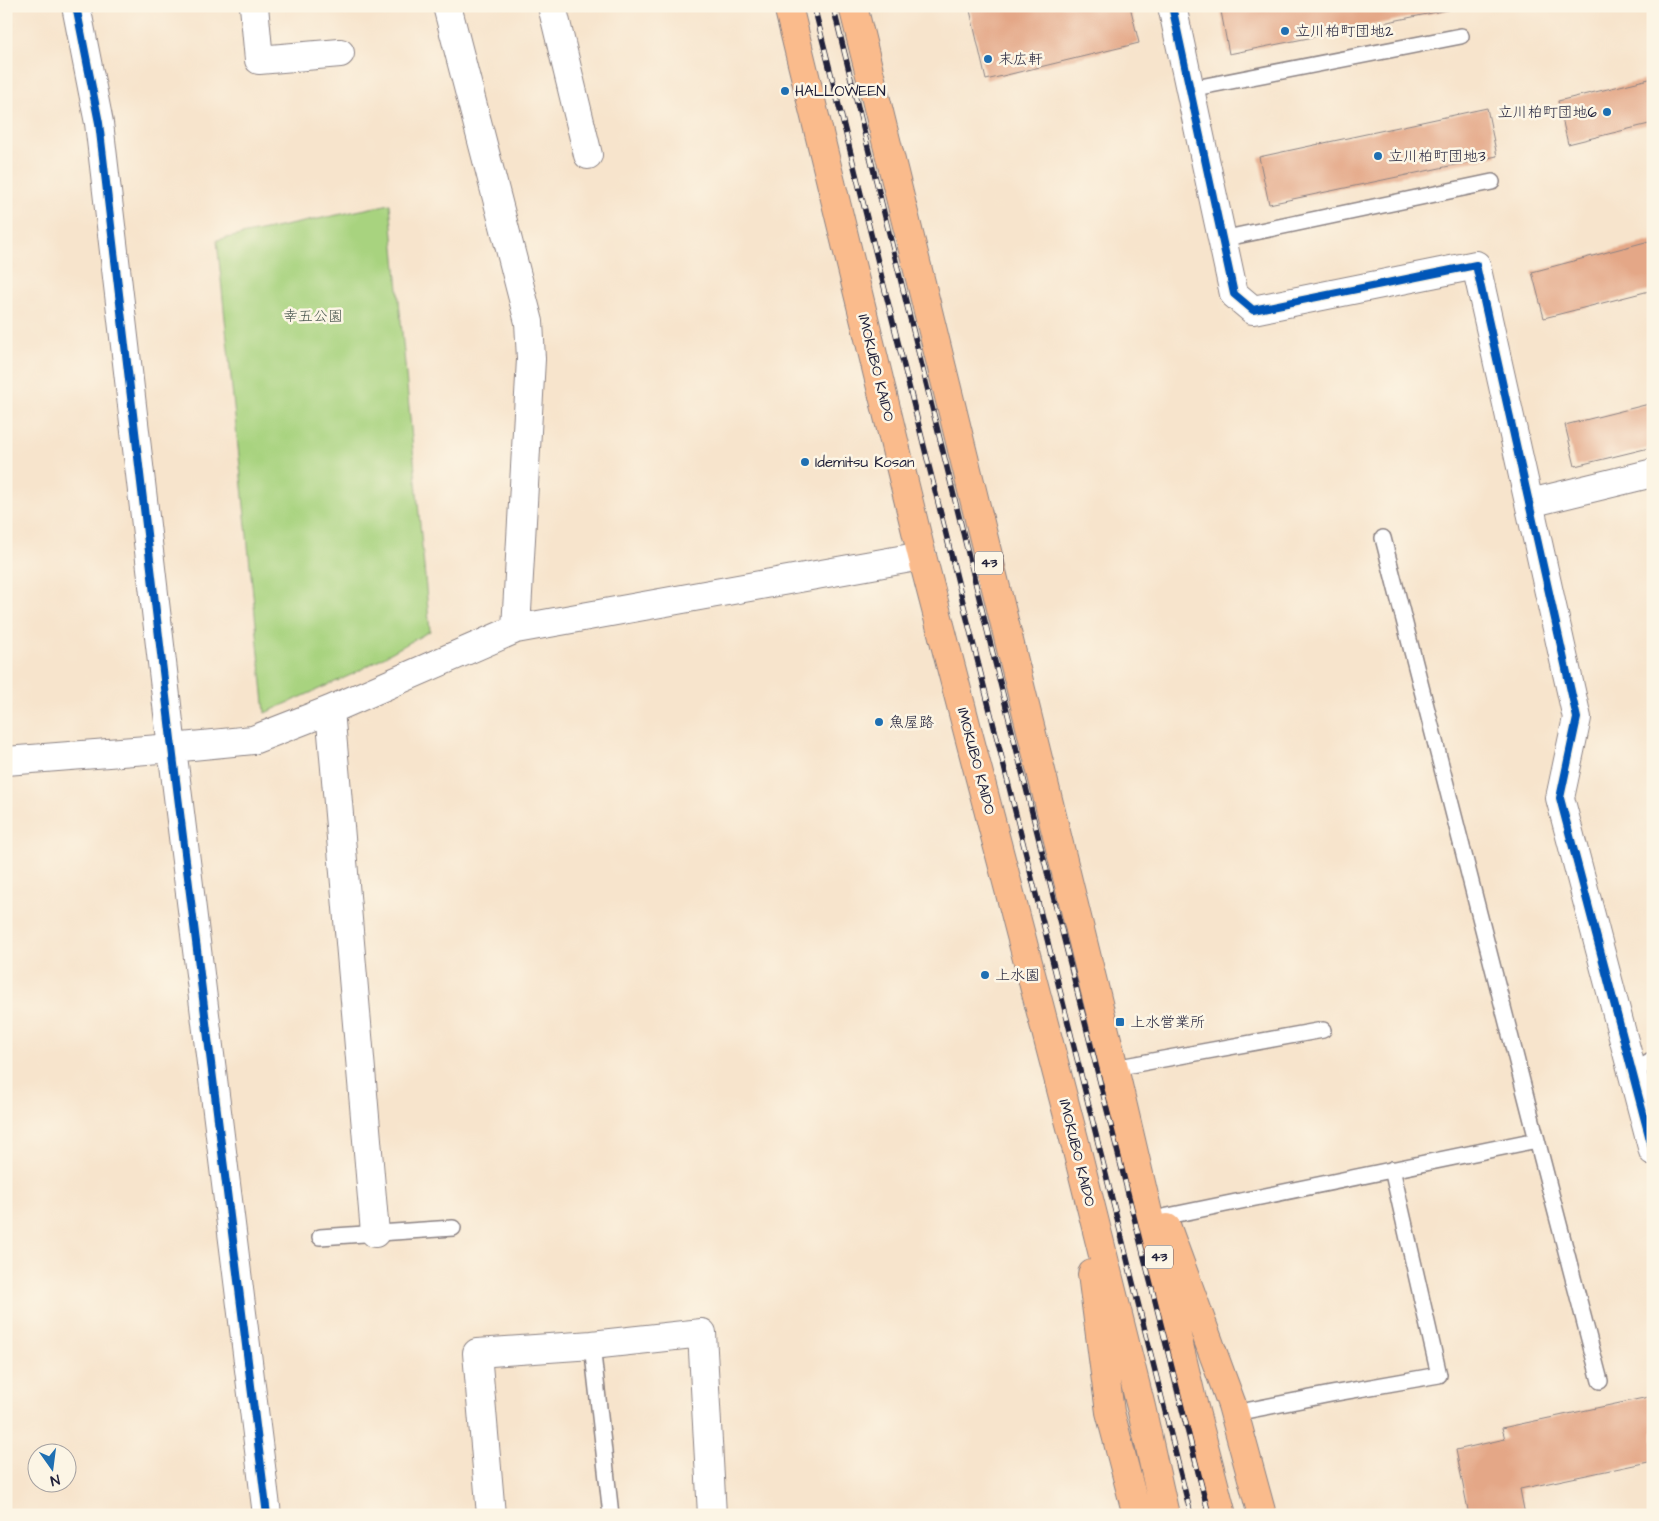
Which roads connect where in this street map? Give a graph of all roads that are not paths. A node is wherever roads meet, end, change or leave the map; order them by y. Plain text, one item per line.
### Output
1 (76, 6) edge
2 (254, 6) edge
3 (447, 6) edge
4 (552, 6) edge
5 (788, 6) edge
6 (852, 6) edge
7 (1172, 6) edge
8 (1461, 36) dead end
9 (340, 53) dead end
10 (1190, 89) junction
11 (588, 155) dead end
12 (1492, 182) dead end
13 (1222, 239) junction
14 (1653, 473) edge
15 (1530, 503) junction
16 (1383, 538) dead end
17 (922, 556) junction
18 (516, 629) junction
19 (330, 710) junction
20 (172, 748) junction
21 (6, 761) edge
22 (1323, 1030) dead end
23 (1642, 1066) edge
24 (1114, 1068) junction
25 (1126, 1119) junction
26 (1074, 1139) junction
27 (1537, 1140) junction
28 (1653, 1151) edge
29 (1392, 1169) junction
30 (1163, 1217) junction
31 (453, 1228) dead end
32 (375, 1233) junction
33 (320, 1237) dead end
34 (592, 1345) junction
35 (1600, 1381) dead end
36 (1235, 1414) junction
37 (267, 1515) edge
38 (491, 1515) edge
39 (610, 1515) edge
40 (712, 1515) edge
41 (1137, 1515) edge
42 (1165, 1515) edge
43 (1222, 1515) edge
44 (1262, 1515) edge

1 - 20 street
2 - 9 street
3 - 18 street
4 - 11 street
5 - 17 main road, IMOKUBO KAIDO
6 - 24 main road, 43
7 - 10 street
8 - 10 lane
10 - 13 street
12 - 13 lane
13 - 15 street
14 - 15 street
15 - 23 street
16 - 27 lane
17 - 18 street
17 - 26 main road, IMOKUBO KAIDO
18 - 19 street
19 - 20 street
19 - 32 street
20 - 21 street
20 - 37 street
22 - 24 lane
23 - 28 street
24 - 25 main road, 43
25 - 30 main road
25 - 43 main road, 43
26 - 41 main road
26 - 42 main road, IMOKUBO KAIDO
27 - 29 lane
27 - 35 lane
29 - 30 lane
29 - 36 lane
30 - 36 main road
31 - 32 lane
32 - 33 lane
34 - 38 street
34 - 39 lane
34 - 40 street
36 - 44 main road

